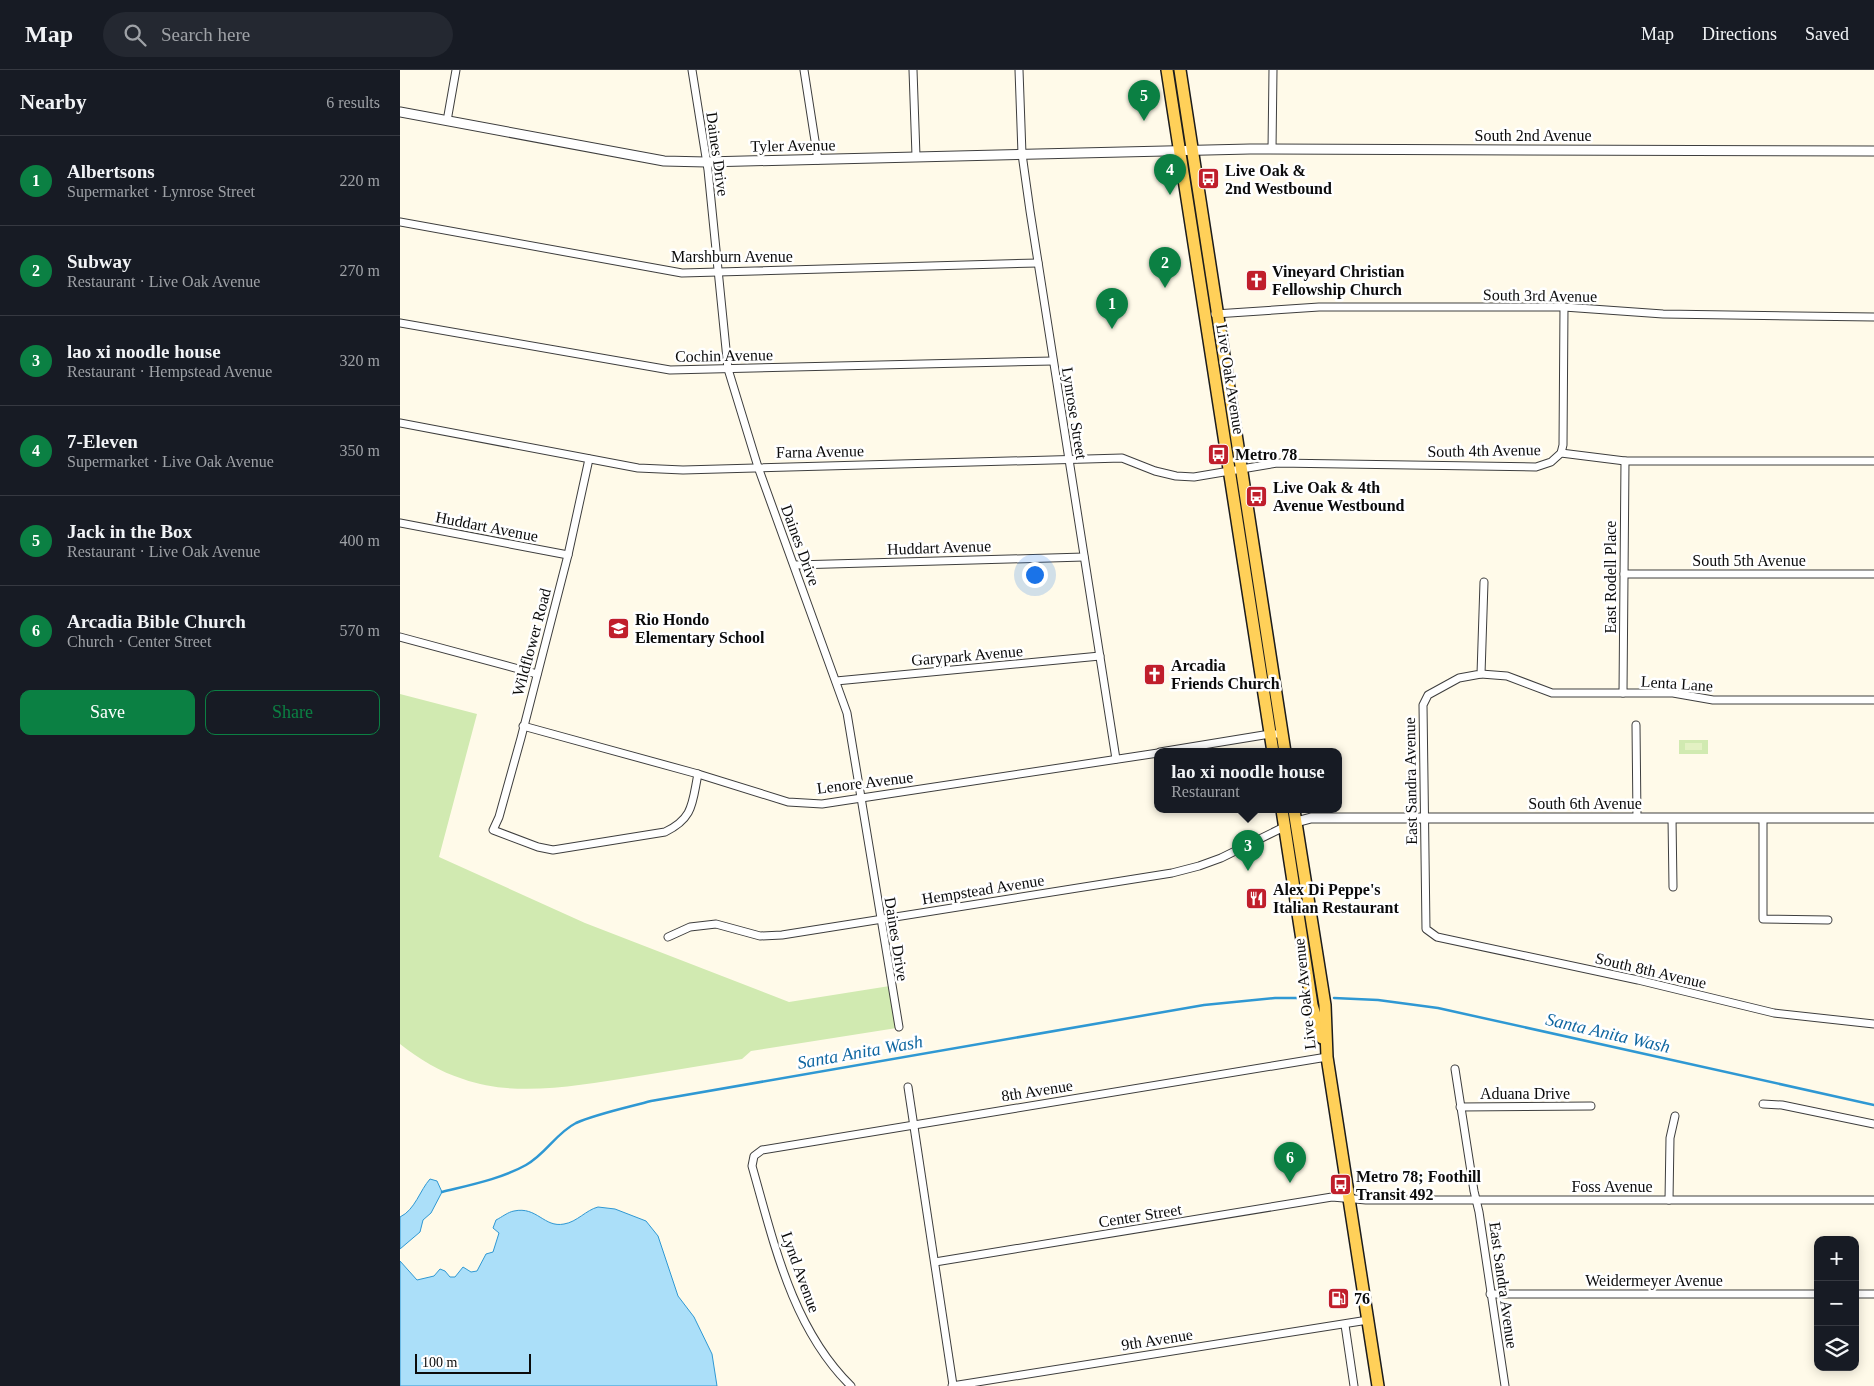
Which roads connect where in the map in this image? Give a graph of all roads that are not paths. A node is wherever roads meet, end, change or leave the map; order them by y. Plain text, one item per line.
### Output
1 (456, 70) edge
2 (692, 70) edge
3 (804, 70) edge
4 (913, 70) edge
5 (1019, 70) edge
6 (1167, 70) edge
7 (1180, 70) edge
8 (1273, 70) edge
9 (400, 112) edge
10 (447, 121) junction
11 (1272, 149) junction
12 (1179, 150) junction
13 (1192, 150) junction
14 (1874, 150) edge
15 (1022, 154) junction
16 (916, 156) junction
17 (818, 160) junction
18 (706, 162) junction
19 (400, 222) edge
20 (1038, 263) junction
21 (718, 272) junction
22 (1564, 307) junction
23 (1218, 314) junction
24 (1205, 316) junction
25 (1874, 317) edge
26 (400, 323) edge
27 (1053, 361) junction
28 (728, 369) junction
29 (400, 423) edge
30 (1562, 453) junction
31 (589, 459) junction
32 (1069, 459) junction
33 (1625, 461) junction
34 (1874, 461) edge
35 (758, 467) junction
36 (1241, 470) junction
37 (1229, 472) junction
38 (400, 523) edge
39 (568, 555) junction
40 (1084, 557) junction
41 (795, 565) junction
42 (1624, 574) junction
43 (1874, 574) edge
44 (1484, 582) dead end
45 (400, 637) edge
46 (1100, 656) junction
47 (537, 674) junction
48 (1481, 674) junction
49 (836, 681) junction
50 (1623, 693) junction
51 (1874, 700) edge
52 (1636, 725) dead end
53 (523, 726) junction
54 (1270, 734) junction
55 (1282, 734) junction
56 (1184, 748) edge
57 (1272, 748) edge
58 (1284, 748) edge
59 (1154, 753) edge
60 (1116, 759) junction
61 (698, 774) junction
62 (860, 798) junction
63 (1282, 813) edge
64 (1294, 813) edge
65 (1424, 818) junction
66 (1637, 818) junction
67 (1672, 818) junction
68 (1763, 818) junction
69 (1874, 818) edge
70 (1296, 822) junction
71 (1284, 827) junction
72 (1673, 886) dead end
73 (880, 919) junction
74 (1828, 920) dead end
75 (1426, 929) joint
76 (668, 937) dead end
77 (1874, 1024) edge
78 (899, 1027) dead end
79 (1327, 1056) junction
80 (1455, 1069) dead end
81 (908, 1087) dead end
82 (1763, 1104) dead end
83 (1591, 1106) dead end
84 (1460, 1107) junction
85 (1675, 1116) dead end
86 (914, 1124) junction
87 (1874, 1124) edge
88 (754, 1156) joint
89 (1350, 1198) junction
90 (1476, 1200) junction
91 (1670, 1200) junction
92 (1874, 1200) edge
93 (935, 1262) junction
94 (1490, 1294) junction
95 (1814, 1294) edge
96 (1859, 1294) edge
97 (1874, 1294) edge
98 (1368, 1320) junction
99 (1345, 1325) junction
100 (953, 1385) edge
101 (851, 1386) edge
102 (1354, 1386) edge
103 (1378, 1386) edge
104 (1505, 1386) edge

1 - 10 street
2 - 18 street, Daines Drive
3 - 17 street
4 - 16 street
5 - 15 street, Lynrose Street
6 - 12 main road, Live Oak Avenue
7 - 13 main road, Live Oak Avenue
8 - 11 street
9 - 10 street, Tyler Avenue
10 - 18 street, Tyler Avenue
11 - 13 street, South 2nd Avenue
11 - 14 street, South 2nd Avenue
12 - 13 street, Tyler Avenue
12 - 15 street, Tyler Avenue
12 - 24 main road, Live Oak Avenue
13 - 23 main road, Live Oak Avenue
15 - 16 street, Tyler Avenue
15 - 20 street, Lynrose Street
16 - 17 street, Tyler Avenue
17 - 18 street, Tyler Avenue
18 - 21 street, Daines Drive
19 - 21 street, Marshburn Avenue
20 - 21 street, Marshburn Avenue
20 - 27 street, Lynrose Street
21 - 28 street, Daines Drive
22 - 23 street, South 3rd Avenue
22 - 25 street, South 3rd Avenue
22 - 30 street
23 - 24 street, South 3rd Avenue
23 - 36 main road, Live Oak Avenue
24 - 37 main road, Live Oak Avenue
26 - 28 street, Cochin Avenue
27 - 28 street, Cochin Avenue
27 - 32 street, Lynrose Street
28 - 35 street, Daines Drive
29 - 31 street, Farna Avenue
30 - 33 street, South 4th Avenue
30 - 36 street, South 4th Avenue
31 - 35 street, Farna Avenue
31 - 39 street, Wildflower Road
32 - 35 street, Farna Avenue
32 - 37 street, Farna Avenue
32 - 40 street, Lynrose Street
33 - 34 street, South 4th Avenue
33 - 42 street, East Rodell Place
35 - 41 street, Daines Drive
36 - 37 street, Farna Avenue
36 - 55 main road, Live Oak Avenue
37 - 54 main road, Live Oak Avenue
38 - 39 street, Huddart Avenue
39 - 47 street, Wildflower Road
40 - 41 street, Huddart Avenue
40 - 46 street, Lynrose Street
41 - 49 street, Daines Drive
42 - 43 street, South 5th Avenue
42 - 50 street, East Rodell Place
44 - 48 street
45 - 47 street
46 - 49 street, Garypark Avenue
46 - 60 street, Lynrose Street
47 - 53 street, Wildflower Road
48 - 50 street, Lenta Lane
48 - 65 street, East Sandra Avenue
49 - 62 street, Daines Drive
50 - 51 street, Lenta Lane
52 - 66 street
53 - 61 street, Lenore Avenue
53 - 61 street, Wildflower Road
54 - 55 street, Lenore Avenue
54 - 56 street, Lenore Avenue
54 - 57 main road, Live Oak Avenue
55 - 58 main road, Live Oak Avenue
59 - 60 street, Lenore Avenue
60 - 62 street, Lenore Avenue
61 - 62 street, Lenore Avenue
62 - 73 street, Daines Drive
63 - 71 main road, Live Oak Avenue
64 - 70 main road, Live Oak Avenue
65 - 66 street, South 6th Avenue
65 - 70 street, South 6th Avenue
65 - 75 street, East Sandra Avenue
66 - 67 street, South 6th Avenue
67 - 68 street, South 6th Avenue
67 - 72 street
68 - 69 street, South 6th Avenue
68 - 74 street
70 - 71 street, Hempstead Avenue
70 - 79 main road, Live Oak Avenue
71 - 73 street, Hempstead Avenue
71 - 79 main road, Live Oak Avenue
73 - 76 street, Hempstead Avenue
73 - 78 street, Daines Drive
75 - 77 street, South 8th Avenue
79 - 86 street, 8th Avenue
79 - 89 main road, Live Oak Avenue
80 - 84 street, East Sandra Avenue
81 - 86 street
82 - 87 street
83 - 84 street, Aduana Drive
84 - 90 street, East Sandra Avenue
85 - 91 street
86 - 88 street, 8th Avenue
86 - 93 street
88 - 101 street, Lynd Avenue
89 - 90 street, Foss Avenue
89 - 93 street, Center Street
89 - 98 main road, Live Oak Avenue
90 - 91 street, Foss Avenue
90 - 94 street, East Sandra Avenue
91 - 92 street, Foss Avenue
93 - 100 street
94 - 95 street, Weidermeyer Avenue
94 - 104 street, East Sandra Avenue
96 - 97 street
98 - 99 street, 9th Avenue
98 - 103 main road, Live Oak Avenue
99 - 100 street, 9th Avenue
99 - 102 street

